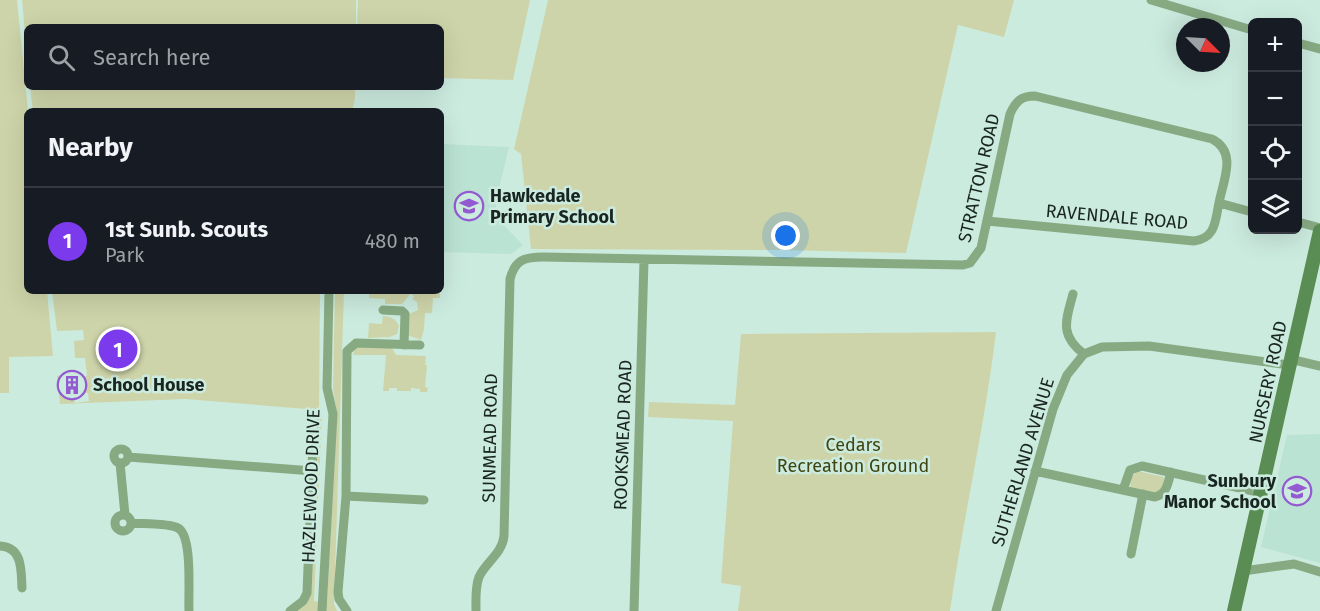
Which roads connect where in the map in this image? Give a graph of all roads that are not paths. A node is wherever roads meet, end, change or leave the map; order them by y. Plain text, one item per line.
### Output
1 (1150, 0) edge
2 (1248, 29) edge
3 (1302, 44) edge
4 (1320, 49) edge
5 (1219, 204) junction
6 (1248, 211) edge
7 (987, 221) junction
8 (1302, 223) edge
9 (1320, 229) edge
10 (644, 260) junction
11 (520, 261) joint
12 (329, 294) edge
13 (1073, 294) dead end
14 (383, 310) dead end
15 (404, 345) junction
16 (420, 345) dead end
17 (1084, 354) junction
18 (1289, 362) junction
19 (1320, 366) edge
20 (314, 418) dead end
21 (313, 471) junction
22 (1035, 471) junction
23 (1171, 472) junction
24 (1123, 490) junction
25 (1262, 493) junction
26 (1143, 494) junction
27 (345, 496) junction
28 (424, 500) dead end
29 (0, 546) edge
30 (1130, 554) dead end
31 (1243, 571) junction
32 (1320, 572) edge
33 (22, 588) dead end
34 (189, 611) edge
35 (290, 611) edge
36 (322, 611) edge
37 (347, 611) edge
38 (476, 611) edge
39 (634, 611) edge
40 (996, 611) edge
41 (1234, 611) edge

1 - 2 street
3 - 4 street
5 - 6 street
5 - 7 street, RAVENDALE ROAD
5 - 7 street, STRATTON ROAD
7 - 10 street, STRATTON ROAD
8 - 9 street
9 - 18 street, NURSERY ROAD
10 - 11 street, STRATTON ROAD
10 - 39 street, ROOKSMEAD ROAD
11 - 38 street, SUNMEAD ROAD
12 - 36 street, HAZLEWOOD DRIVE
13 - 17 street
14 - 15 street
15 - 16 street
15 - 27 street
17 - 18 street
17 - 22 street, SUTHERLAND AVENUE
18 - 19 street
18 - 25 street, NURSERY ROAD
20 - 21 street
21 - 34 street
21 - 35 street
22 - 24 street
22 - 40 street, SUTHERLAND AVENUE
23 - 24 street
23 - 25 street
23 - 26 street
24 - 26 street
25 - 31 street, NURSERY ROAD
26 - 30 street
27 - 28 street
27 - 37 street
29 - 33 street
31 - 32 street
31 - 41 street, NURSERY ROAD

